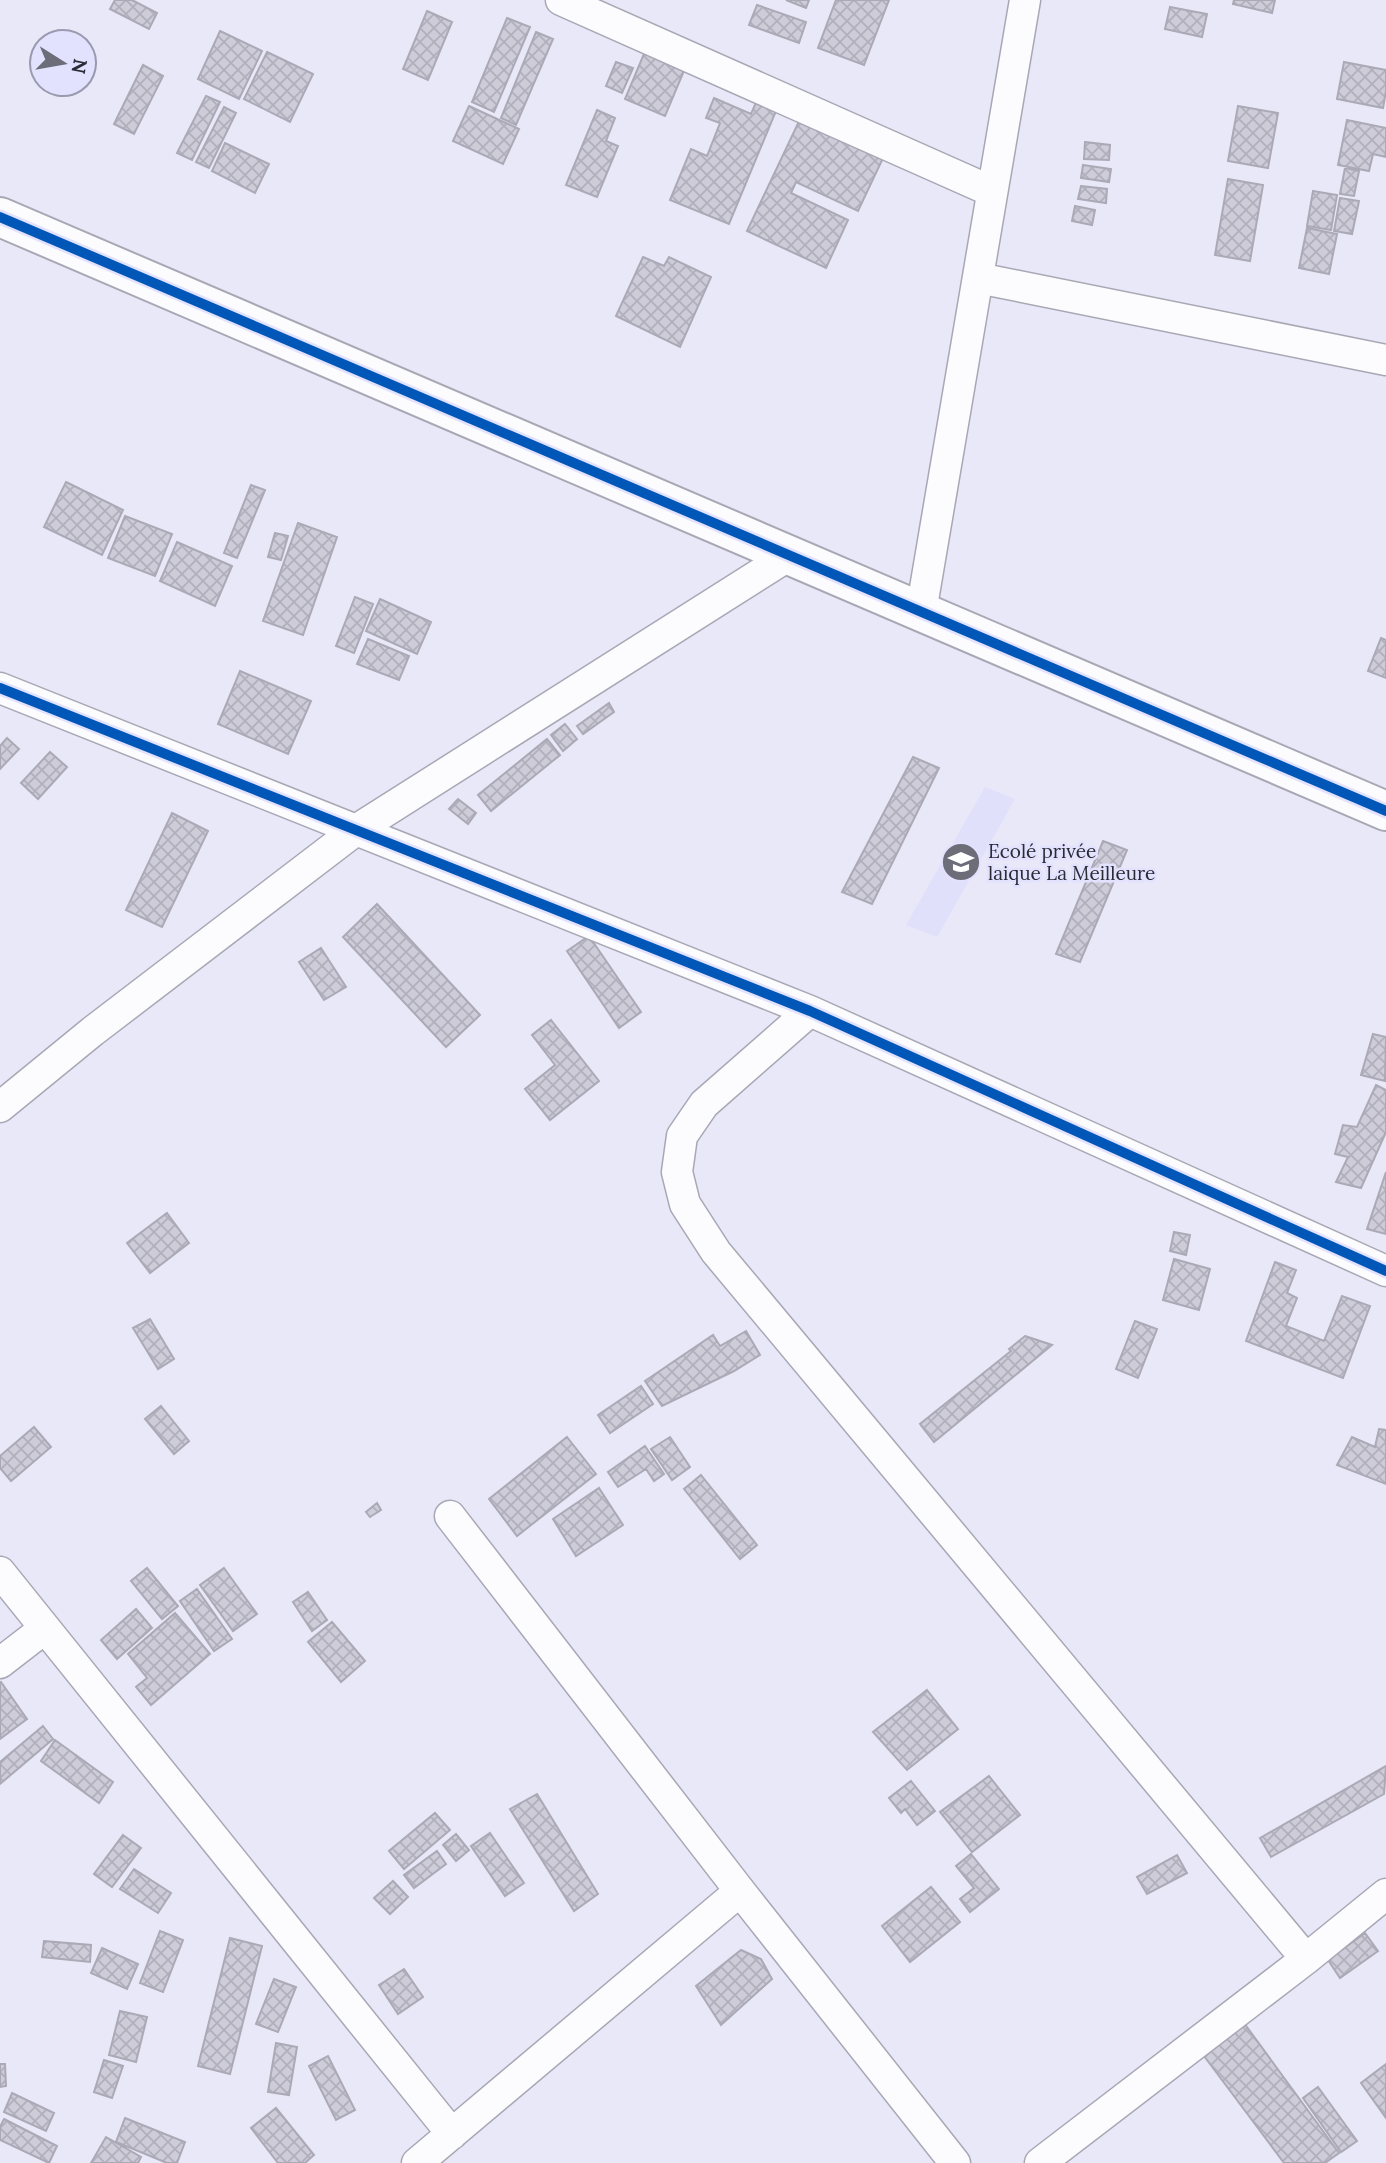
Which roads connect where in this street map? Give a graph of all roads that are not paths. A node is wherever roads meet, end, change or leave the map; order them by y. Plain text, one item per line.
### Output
1 (561, 0) edge
2 (1025, 0) edge
3 (991, 191) junction
4 (0, 217) edge
5 (978, 278) junction
6 (1386, 360) edge
7 (788, 555) junction
8 (921, 612) junction
9 (0, 688) edge
10 (1386, 811) edge
11 (356, 830) junction
12 (810, 1012) junction
13 (0, 1107) edge
14 (1386, 1272) edge
15 (450, 1516) dead end
16 (0, 1572) edge
17 (44, 1629) junction
18 (0, 1663) edge
19 (740, 1891) junction
20 (1386, 1894) edge
21 (1306, 1959) junction
22 (452, 2134) junction
23 (417, 2163) edge
24 (955, 2163) edge
25 (1040, 2163) edge

1 - 3 street
2 - 3 street
3 - 5 street
4 - 7 street
5 - 6 street
5 - 8 street
7 - 8 street
7 - 11 street
8 - 10 street
9 - 11 street
11 - 12 street
11 - 13 street
12 - 14 street
12 - 21 street
15 - 19 street
16 - 17 street
17 - 18 street
17 - 22 street
19 - 22 street
19 - 24 street
20 - 21 street
21 - 25 street
22 - 23 street

